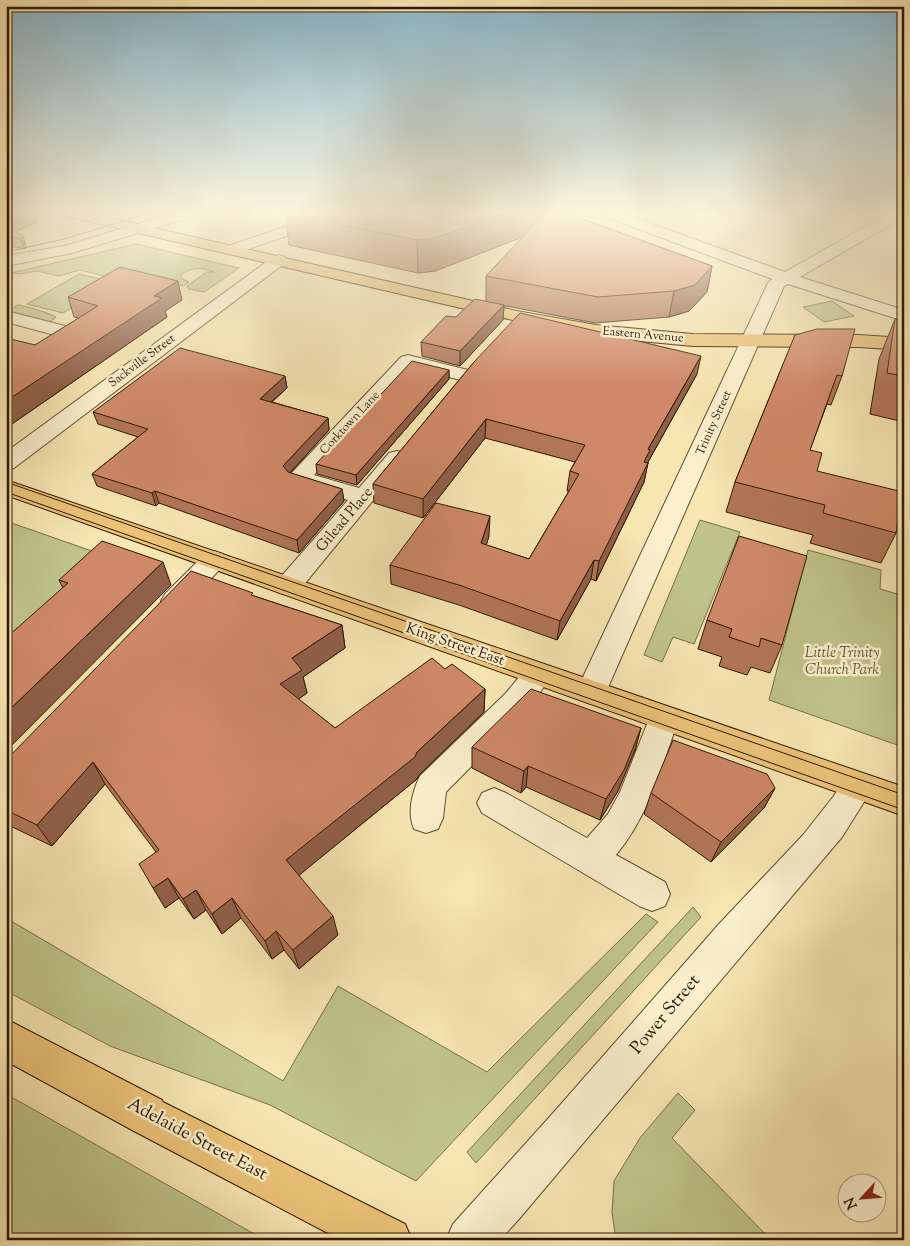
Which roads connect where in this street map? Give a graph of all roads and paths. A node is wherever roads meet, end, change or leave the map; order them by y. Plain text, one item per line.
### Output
1 (265, 270) edge
2 (322, 270) edge
3 (764, 270) edge
4 (799, 270) edge
5 (785, 278) junction
6 (6, 316) edge
7 (517, 316) junction
8 (904, 316) edge
9 (62, 331) edge
10 (503, 334) edge
11 (749, 340) junction
12 (904, 344) edge
13 (465, 376) edge
14 (409, 444) edge
15 (6, 463) edge
16 (6, 487) edge
17 (365, 497) junction
18 (214, 560) junction
19 (288, 586) junction
20 (158, 617) edge
21 (538, 674) junction
22 (591, 692) junction
23 (664, 718) junction
24 (858, 786) junction
25 (904, 802) edge
26 (494, 803) dead end
27 (426, 818) dead end
28 (591, 859) junction
29 (652, 894) dead end
30 (6, 1039) edge
31 (389, 1240) edge
32 (469, 1240) edge

1 - 15 street, Sackville Street
2 - 7 main road, Eastern Avenue
3 - 5 street
4 - 5 street, Trinity Street
5 - 8 street
5 - 11 street, Trinity Street
6 - 9 street
7 - 10 street
7 - 11 main road, Eastern Avenue
11 - 12 main road, Eastern Avenue
11 - 22 street, Trinity Street
13 - 17 street, Corktown Lane
14 - 17 street, Gilead Place
16 - 18 main road, King Street East
17 - 19 street, Gilead Place
18 - 19 main road, King Street East
18 - 20 street
19 - 21 main road, King Street East
21 - 22 main road, King Street East
21 - 27 street
22 - 23 main road, King Street East
23 - 24 main road, King Street East
23 - 28 street
24 - 25 main road, King Street East
24 - 32 street, Power Street
26 - 28 street
28 - 29 street
30 - 31 main road, Adelaide Street East

